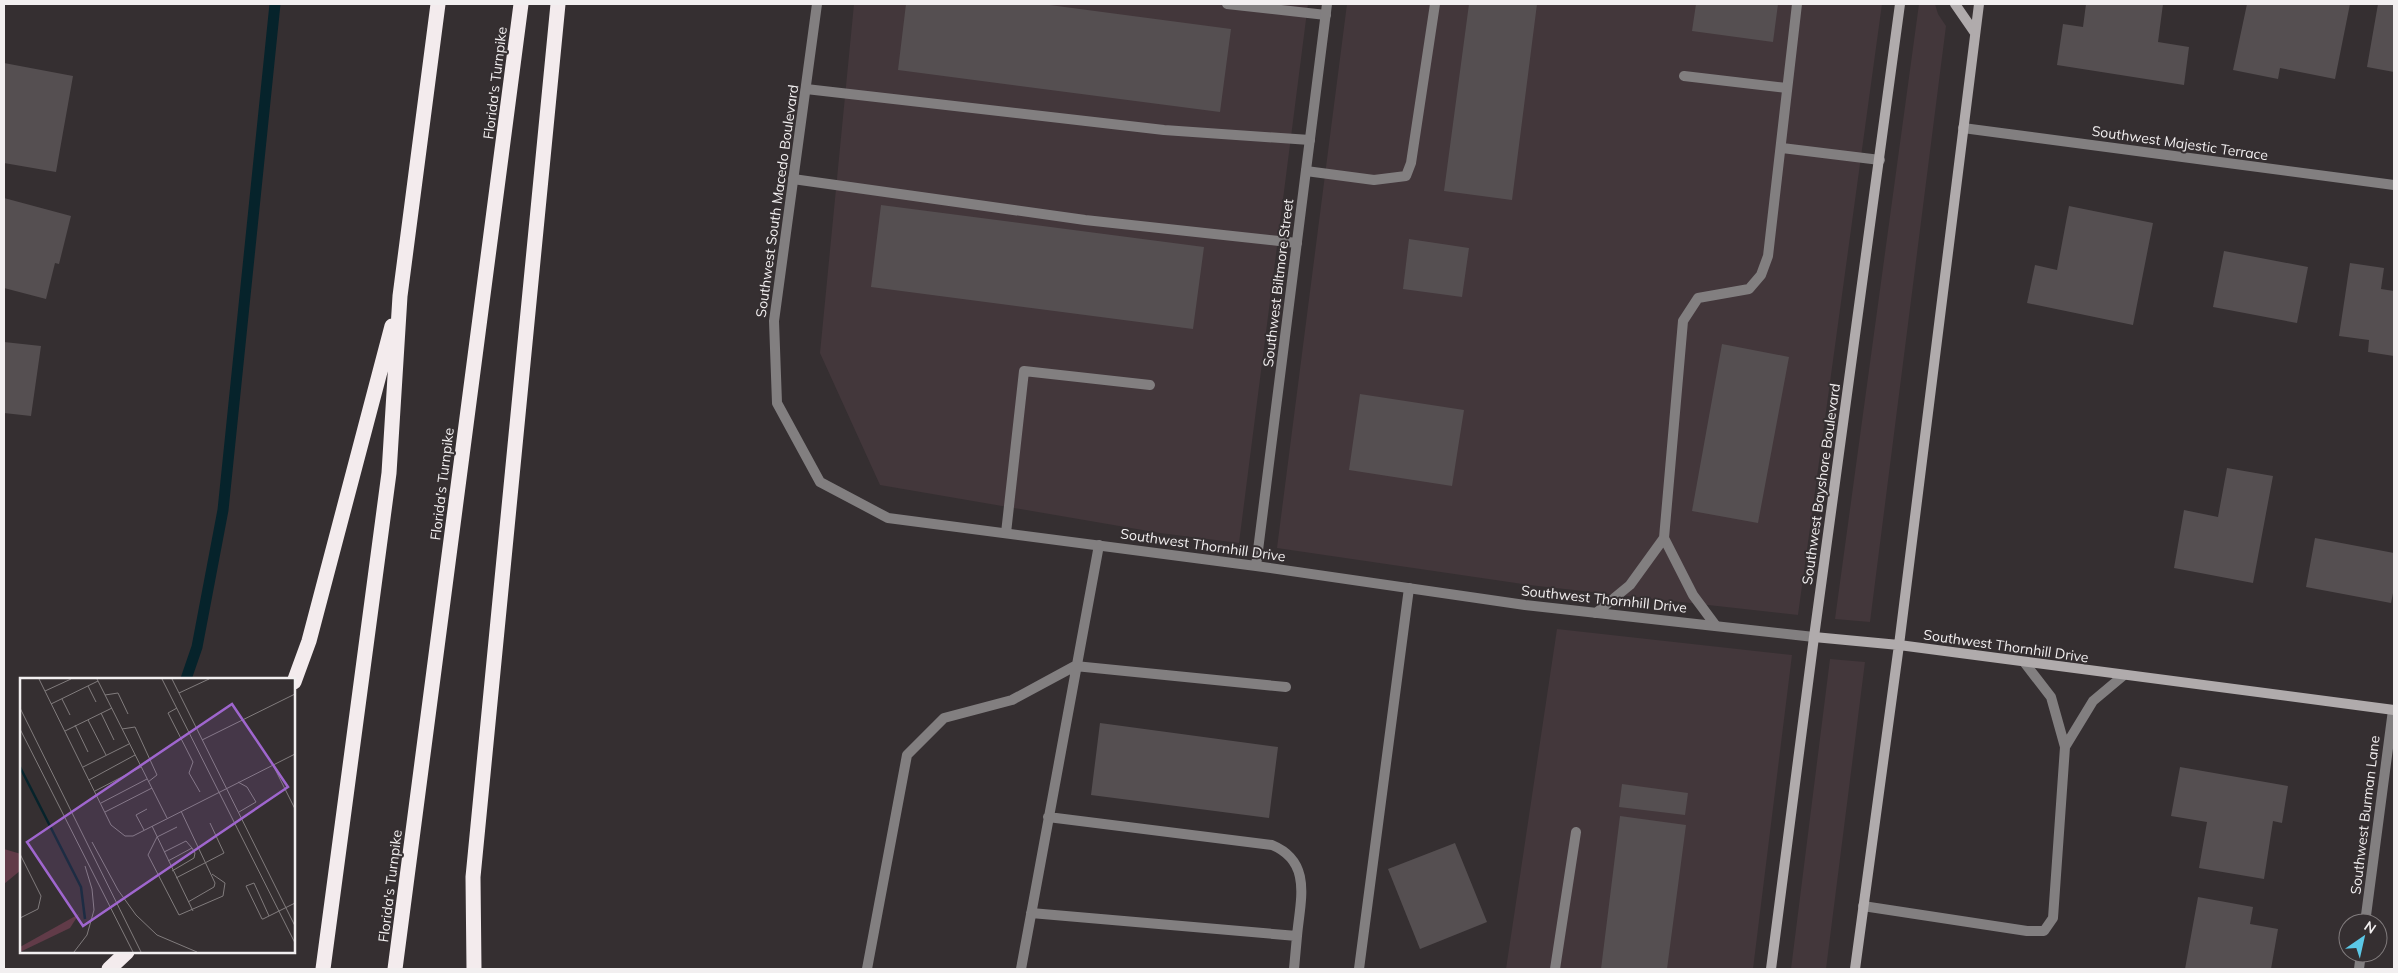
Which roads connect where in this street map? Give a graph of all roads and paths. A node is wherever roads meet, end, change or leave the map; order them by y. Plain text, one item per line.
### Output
1 (438, 4) edge
2 (521, 4) edge
3 (558, 4) edge
4 (817, 4) edge
5 (1227, 4) edge
6 (1328, 4) edge
7 (1435, 4) edge
8 (1797, 4) edge
9 (1900, 4) edge
10 (1955, 4) edge
11 (1979, 4) edge
12 (1326, 15) junction
13 (1975, 33) junction
14 (1684, 76) dead end
15 (806, 88) junction
16 (1787, 88) junction
17 (1963, 128) junction
18 (1310, 140) junction
19 (1782, 148) junction
20 (1880, 160) junction
21 (1306, 171) junction
22 (794, 179) junction
23 (2394, 185) edge
24 (1297, 243) junction
25 (400, 296) junction
26 (1150, 385) dead end
27 (820, 482) joint
28 (1006, 533) junction
29 (1664, 538) junction
30 (1099, 545) junction
31 (1256, 566) junction
32 (1409, 588) junction
33 (1596, 613) junction
34 (1716, 626) junction
35 (1814, 637) junction
36 (1899, 645) junction
37 (2024, 662) junction
38 (1075, 666) junction
39 (2124, 675) junction
40 (295, 679) edge
41 (1286, 687) dead end
42 (2393, 710) edge
43 (2065, 747) junction
44 (1048, 817) junction
45 (1576, 832) dead end
46 (1863, 906) junction
47 (2366, 913) edge
48 (1031, 914) junction
49 (1297, 936) junction
50 (126, 953) edge
51 (109, 969) edge
52 (323, 969) edge
53 (395, 969) edge
54 (474, 969) edge
55 (867, 969) edge
56 (1021, 969) edge
57 (1294, 969) edge
58 (1359, 969) edge
59 (1555, 969) edge
60 (1771, 969) edge
61 (1855, 969) edge

1 - 25 highway
2 - 53 highway, Florida's Turnpike
3 - 54 highway
4 - 15 street, Southwest South Macedo Boulevard
5 - 12 street
6 - 12 street, Southwest Biltmore Street
7 - 21 street
8 - 16 street
9 - 20 main road, Southwest Bayshore Boulevard
10 - 13 main road
11 - 13 main road
12 - 18 street, Southwest Biltmore Street
13 - 17 main road
14 - 16 street
15 - 18 street
15 - 22 street, Southwest South Macedo Boulevard
16 - 19 street
17 - 23 street, Southwest Majestic Terrace
17 - 36 main road
18 - 21 street, Southwest Biltmore Street
19 - 20 street
19 - 29 street
20 - 35 main road, Southwest Bayshore Boulevard
21 - 24 street, Southwest Biltmore Street
22 - 24 street
22 - 27 street, Southwest South Macedo Boulevard
24 - 31 street, Southwest Biltmore Street
25 - 40 highway
25 - 52 highway
26 - 28 street
27 - 28 street, Southwest Thornhill Drive
28 - 30 street, Southwest Thornhill Drive
29 - 33 street
29 - 34 street
30 - 31 street, Southwest Thornhill Drive
30 - 38 street
31 - 32 street, Southwest Thornhill Drive
32 - 33 street, Southwest Thornhill Drive
32 - 58 street
33 - 34 street, Southwest Thornhill Drive
34 - 35 street, Southwest Thornhill Drive
35 - 36 main road, Southwest Thornhill Drive
35 - 60 main road, Southwest Bayshore Boulevard
36 - 37 main road, Southwest Thornhill Drive
36 - 46 main road
37 - 39 main road, Southwest Thornhill Drive
37 - 43 street
38 - 41 street
38 - 44 street
38 - 55 street
39 - 42 main road, Southwest Thornhill Drive
39 - 43 street
42 - 47 street, Southwest Burman Lane
43 - 46 street
44 - 48 street
44 - 49 street
45 - 59 street
46 - 61 main road
48 - 49 street
48 - 56 street
49 - 57 street
50 - 51 highway

